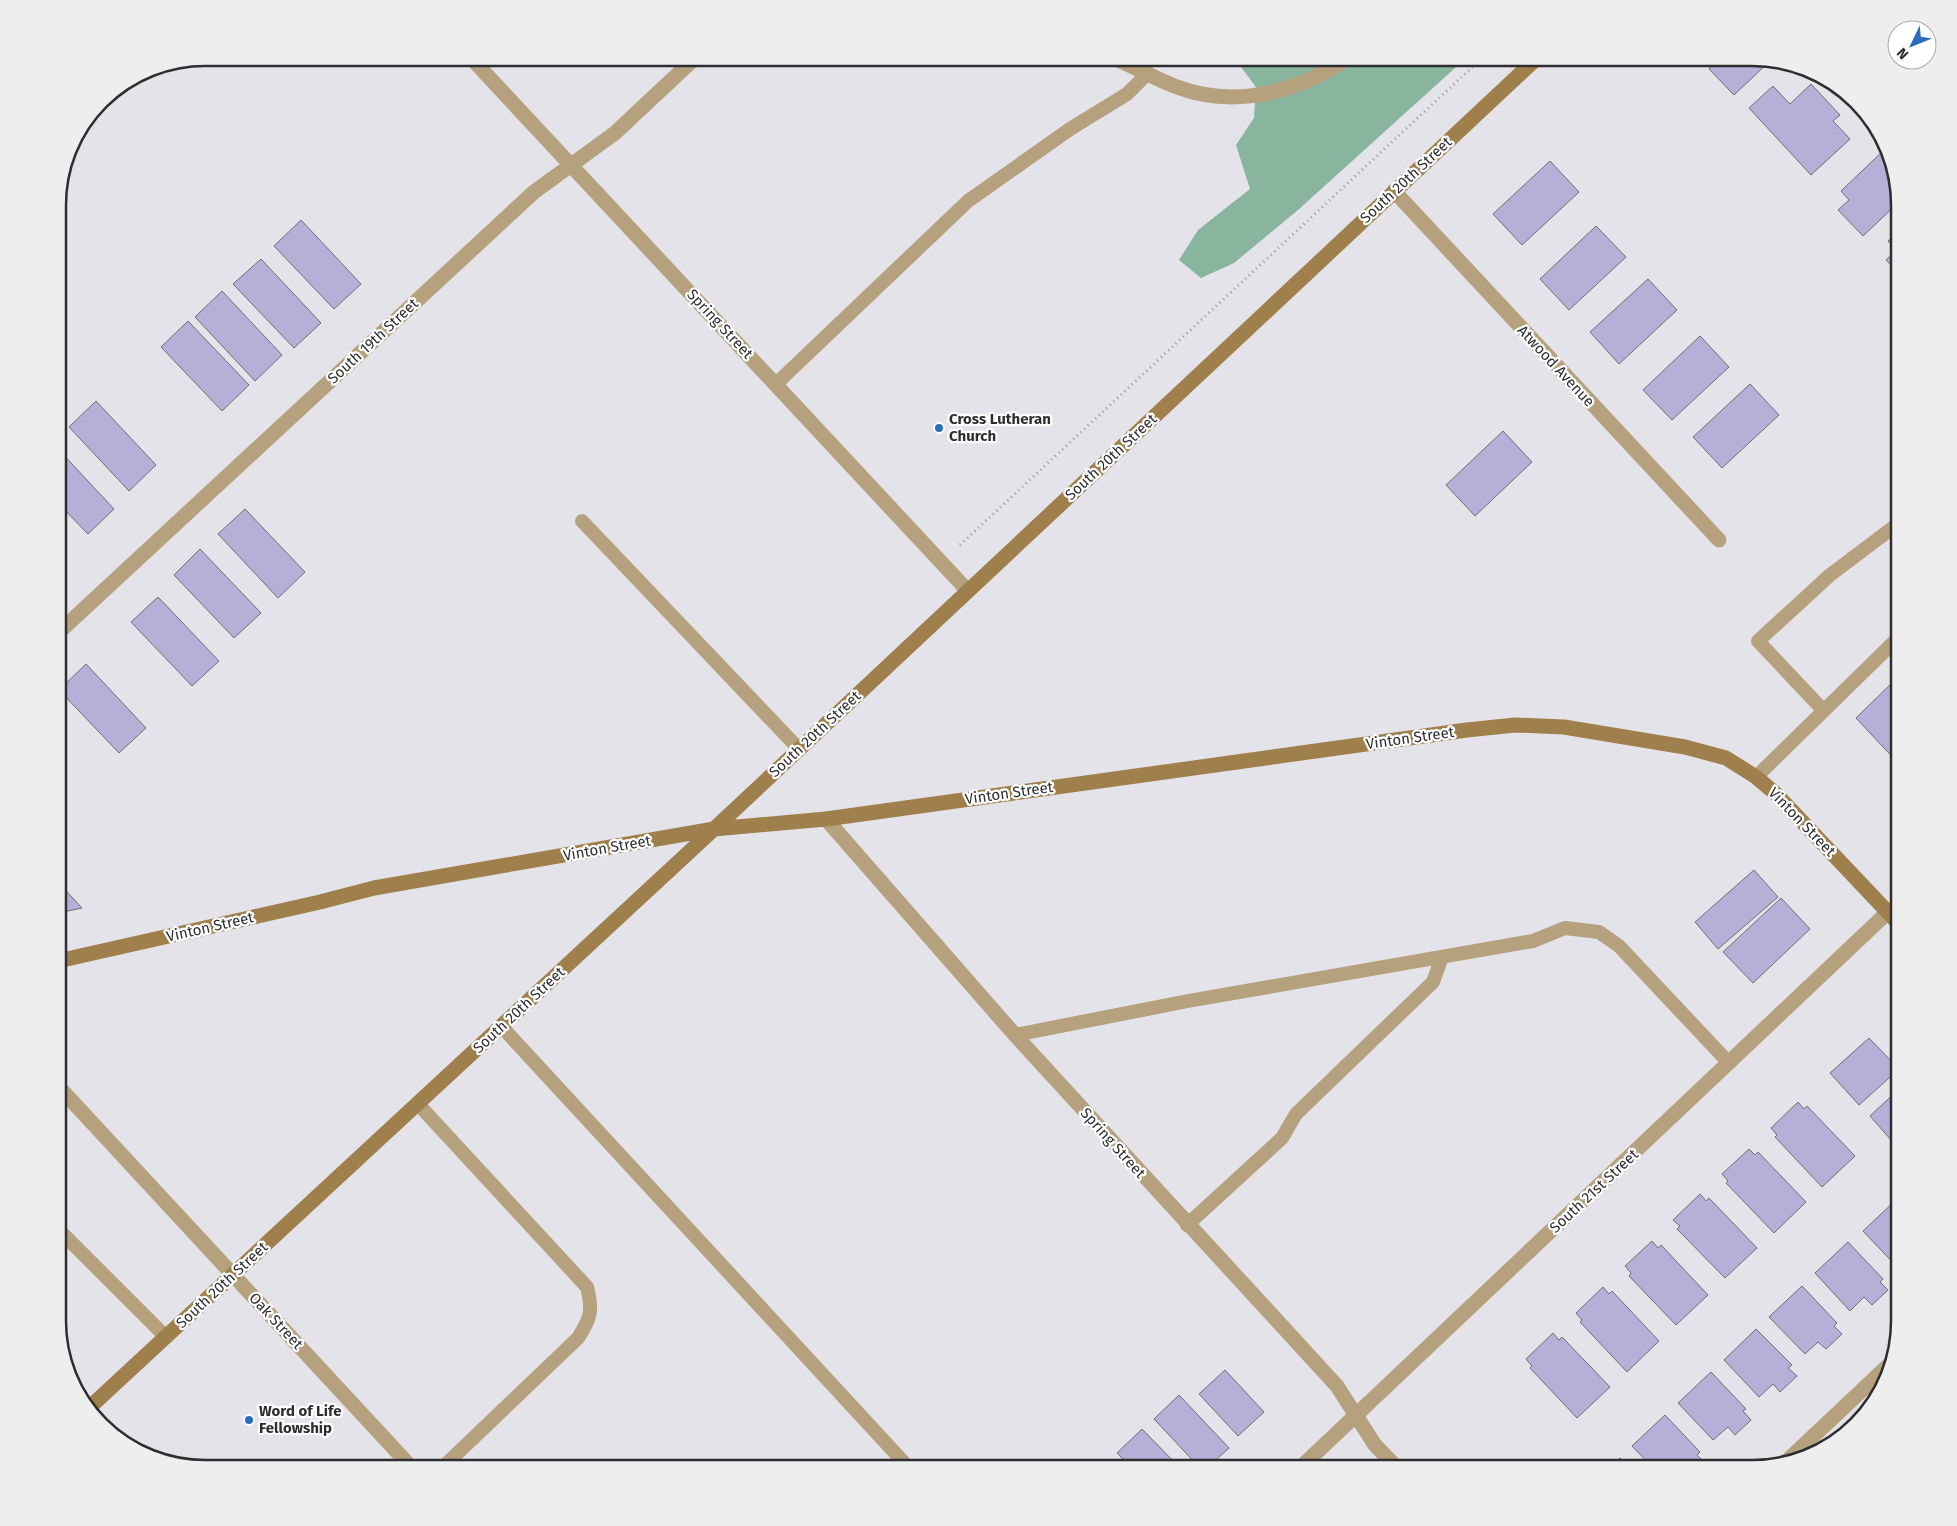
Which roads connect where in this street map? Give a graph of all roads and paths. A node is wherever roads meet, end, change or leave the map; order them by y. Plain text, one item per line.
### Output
1 (1133, 66) edge
2 (1336, 66) edge
3 (1473, 66) edge
4 (1528, 66) edge
5 (480, 67) edge
6 (686, 67) edge
7 (1148, 73) junction
8 (572, 165) junction
9 (1394, 191) junction
10 (776, 384) junction
11 (582, 521) dead end
12 (1891, 530) edge
13 (1719, 540) dead end
14 (941, 562) junction
15 (968, 590) junction
16 (67, 624) edge
17 (1891, 646) edge
18 (1823, 710) junction
19 (800, 749) junction
20 (1756, 777) junction
21 (826, 819) junction
22 (714, 830) junction
23 (1888, 912) junction
24 (1891, 915) edge
25 (1442, 957) junction
26 (67, 959) edge
27 (501, 1026) junction
28 (1015, 1035) junction
29 (1729, 1063) junction
30 (67, 1096) edge
31 (418, 1104) junction
32 (1187, 1225) junction
33 (67, 1238) edge
34 (233, 1274) junction
35 (166, 1337) junction
36 (1880, 1373) edge
37 (94, 1404) edge
38 (1356, 1416) junction
39 (1797, 1452) edge
40 (405, 1460) edge
41 (450, 1460) edge
42 (902, 1460) edge
43 (1309, 1460) edge
44 (1389, 1460) edge

1 - 7 street
2 - 7 street
3 - 14 path
4 - 9 street, South 20th Street
5 - 8 street, Spring Street
6 - 8 street, South 19th Street
7 - 10 lane
8 - 10 street, Spring Street
8 - 16 street, South 19th Street
9 - 13 street, Atwood Avenue
9 - 15 street, South 20th Street
10 - 14 street, Spring Street
11 - 19 lane
12 - 18 lane
14 - 15 street, Spring Street
15 - 19 street, South 20th Street
17 - 18 lane
18 - 20 lane
19 - 22 street, South 20th Street
20 - 21 street, Vinton Street
20 - 23 street, Vinton Street
21 - 22 street, Vinton Street
21 - 28 street, Spring Street
22 - 26 street, Vinton Street
22 - 27 street, South 20th Street
23 - 24 street, Vinton Street
23 - 29 street, South 21st Street
25 - 28 lane
25 - 29 lane
25 - 32 lane
27 - 31 street, South 20th Street
27 - 42 lane
28 - 32 street, Spring Street
29 - 38 street, South 21st Street
30 - 34 street, Oak Street
31 - 34 street, South 20th Street
31 - 41 lane
32 - 38 street, Spring Street
33 - 35 lane
34 - 35 street, South 20th Street
34 - 40 street, Oak Street
35 - 37 street, South 20th Street
36 - 39 street
38 - 43 street, South 21st Street
38 - 44 street, Spring Street

